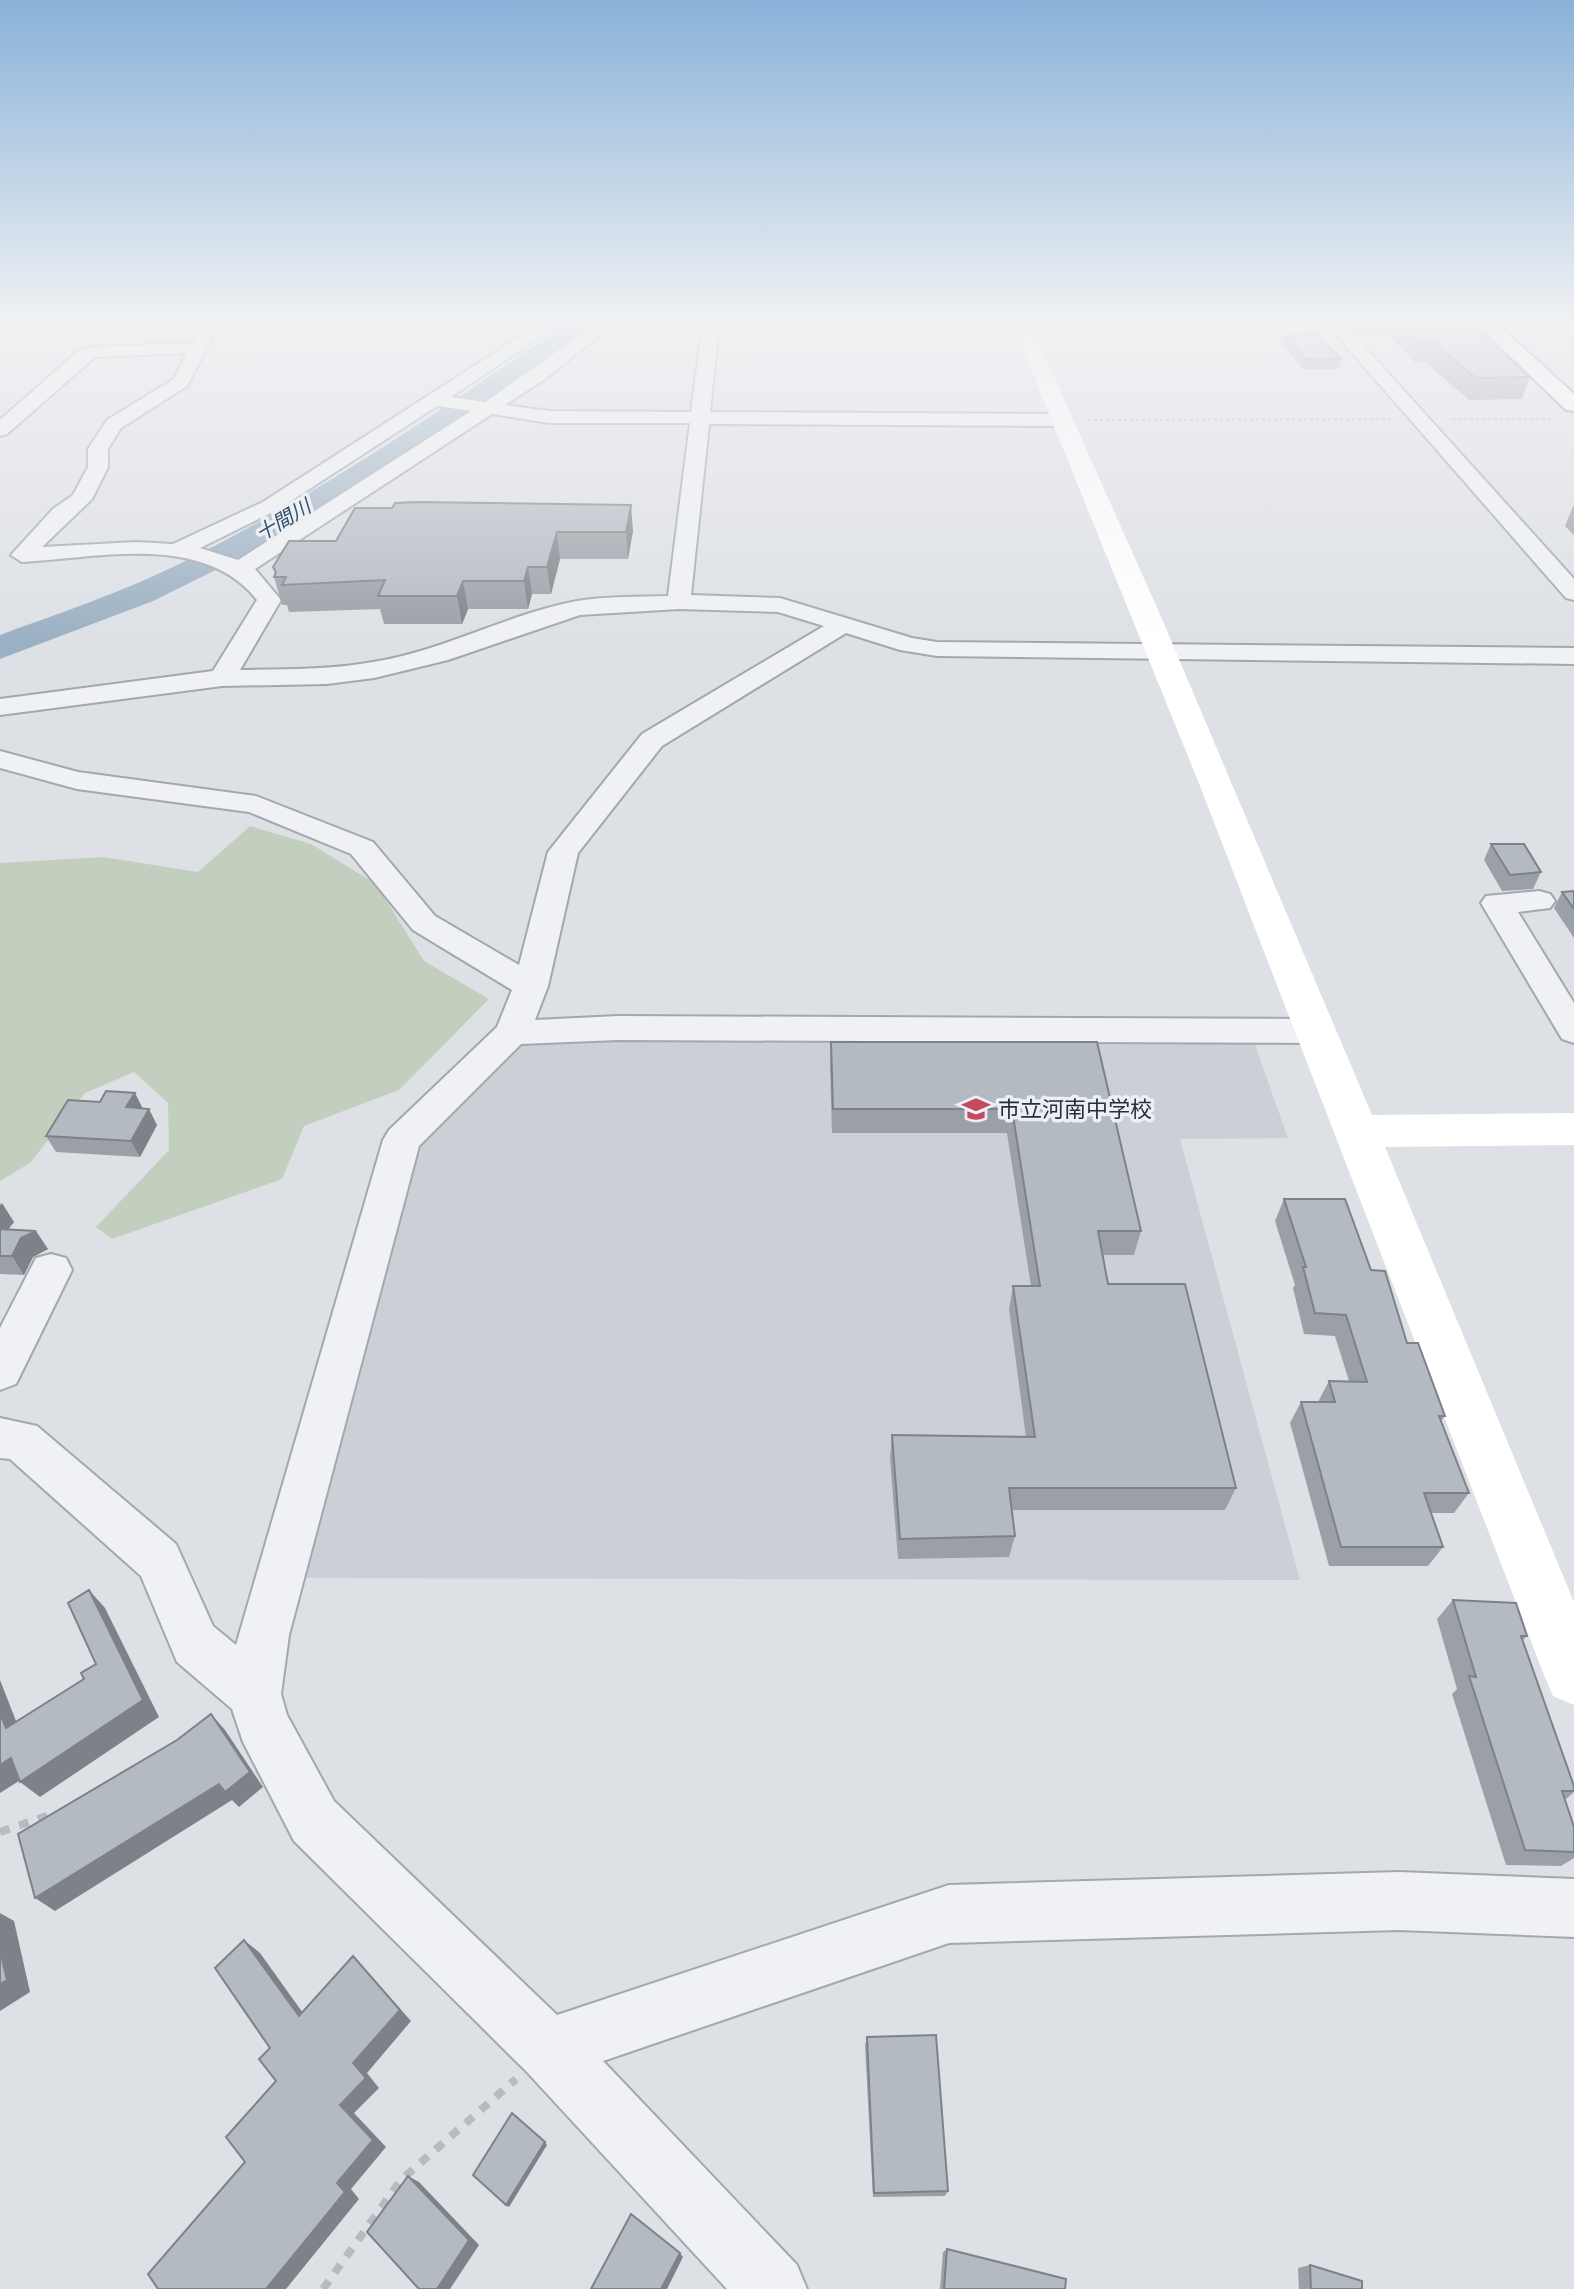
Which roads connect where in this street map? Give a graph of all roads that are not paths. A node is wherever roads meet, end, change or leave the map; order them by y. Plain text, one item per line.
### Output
1 (110, 430) edge
2 (392, 430) edge
3 (453, 430) edge
4 (698, 430) edge
5 (1063, 430) edge
6 (1428, 430) edge
7 (182, 551) junction
8 (236, 569) junction
9 (1574, 593) edge
10 (679, 602) junction
11 (843, 625) junction
12 (1161, 650) junction
13 (1574, 656) edge
14 (222, 678) junction
15 (0, 707) edge
16 (0, 759) edge
17 (1539, 901) dead end
18 (531, 986) junction
19 (1314, 1031) junction
20 (1574, 1031) edge
21 (512, 1033) junction
22 (1574, 1129) edge
23 (1358, 1131) junction
24 (51, 1270) dead end
25 (0, 1371) edge
26 (0, 1438) edge
27 (1574, 1675) edge
28 (255, 1694) junction
29 (1574, 1908) edge
30 (548, 2049) junction
31 (773, 2289) edge

1 - 7 street
2 - 7 street
3 - 8 street
4 - 10 street
5 - 12 main road
6 - 9 street
7 - 8 street
8 - 14 street
10 - 11 street
10 - 14 street
11 - 12 street
11 - 18 street
12 - 13 street
12 - 19 main road
14 - 15 street
16 - 18 street
17 - 20 street
18 - 21 street
19 - 21 street
19 - 23 main road
21 - 28 street
22 - 23 main road
23 - 27 main road
24 - 25 street
26 - 28 street
28 - 30 street
29 - 30 street
30 - 31 street

